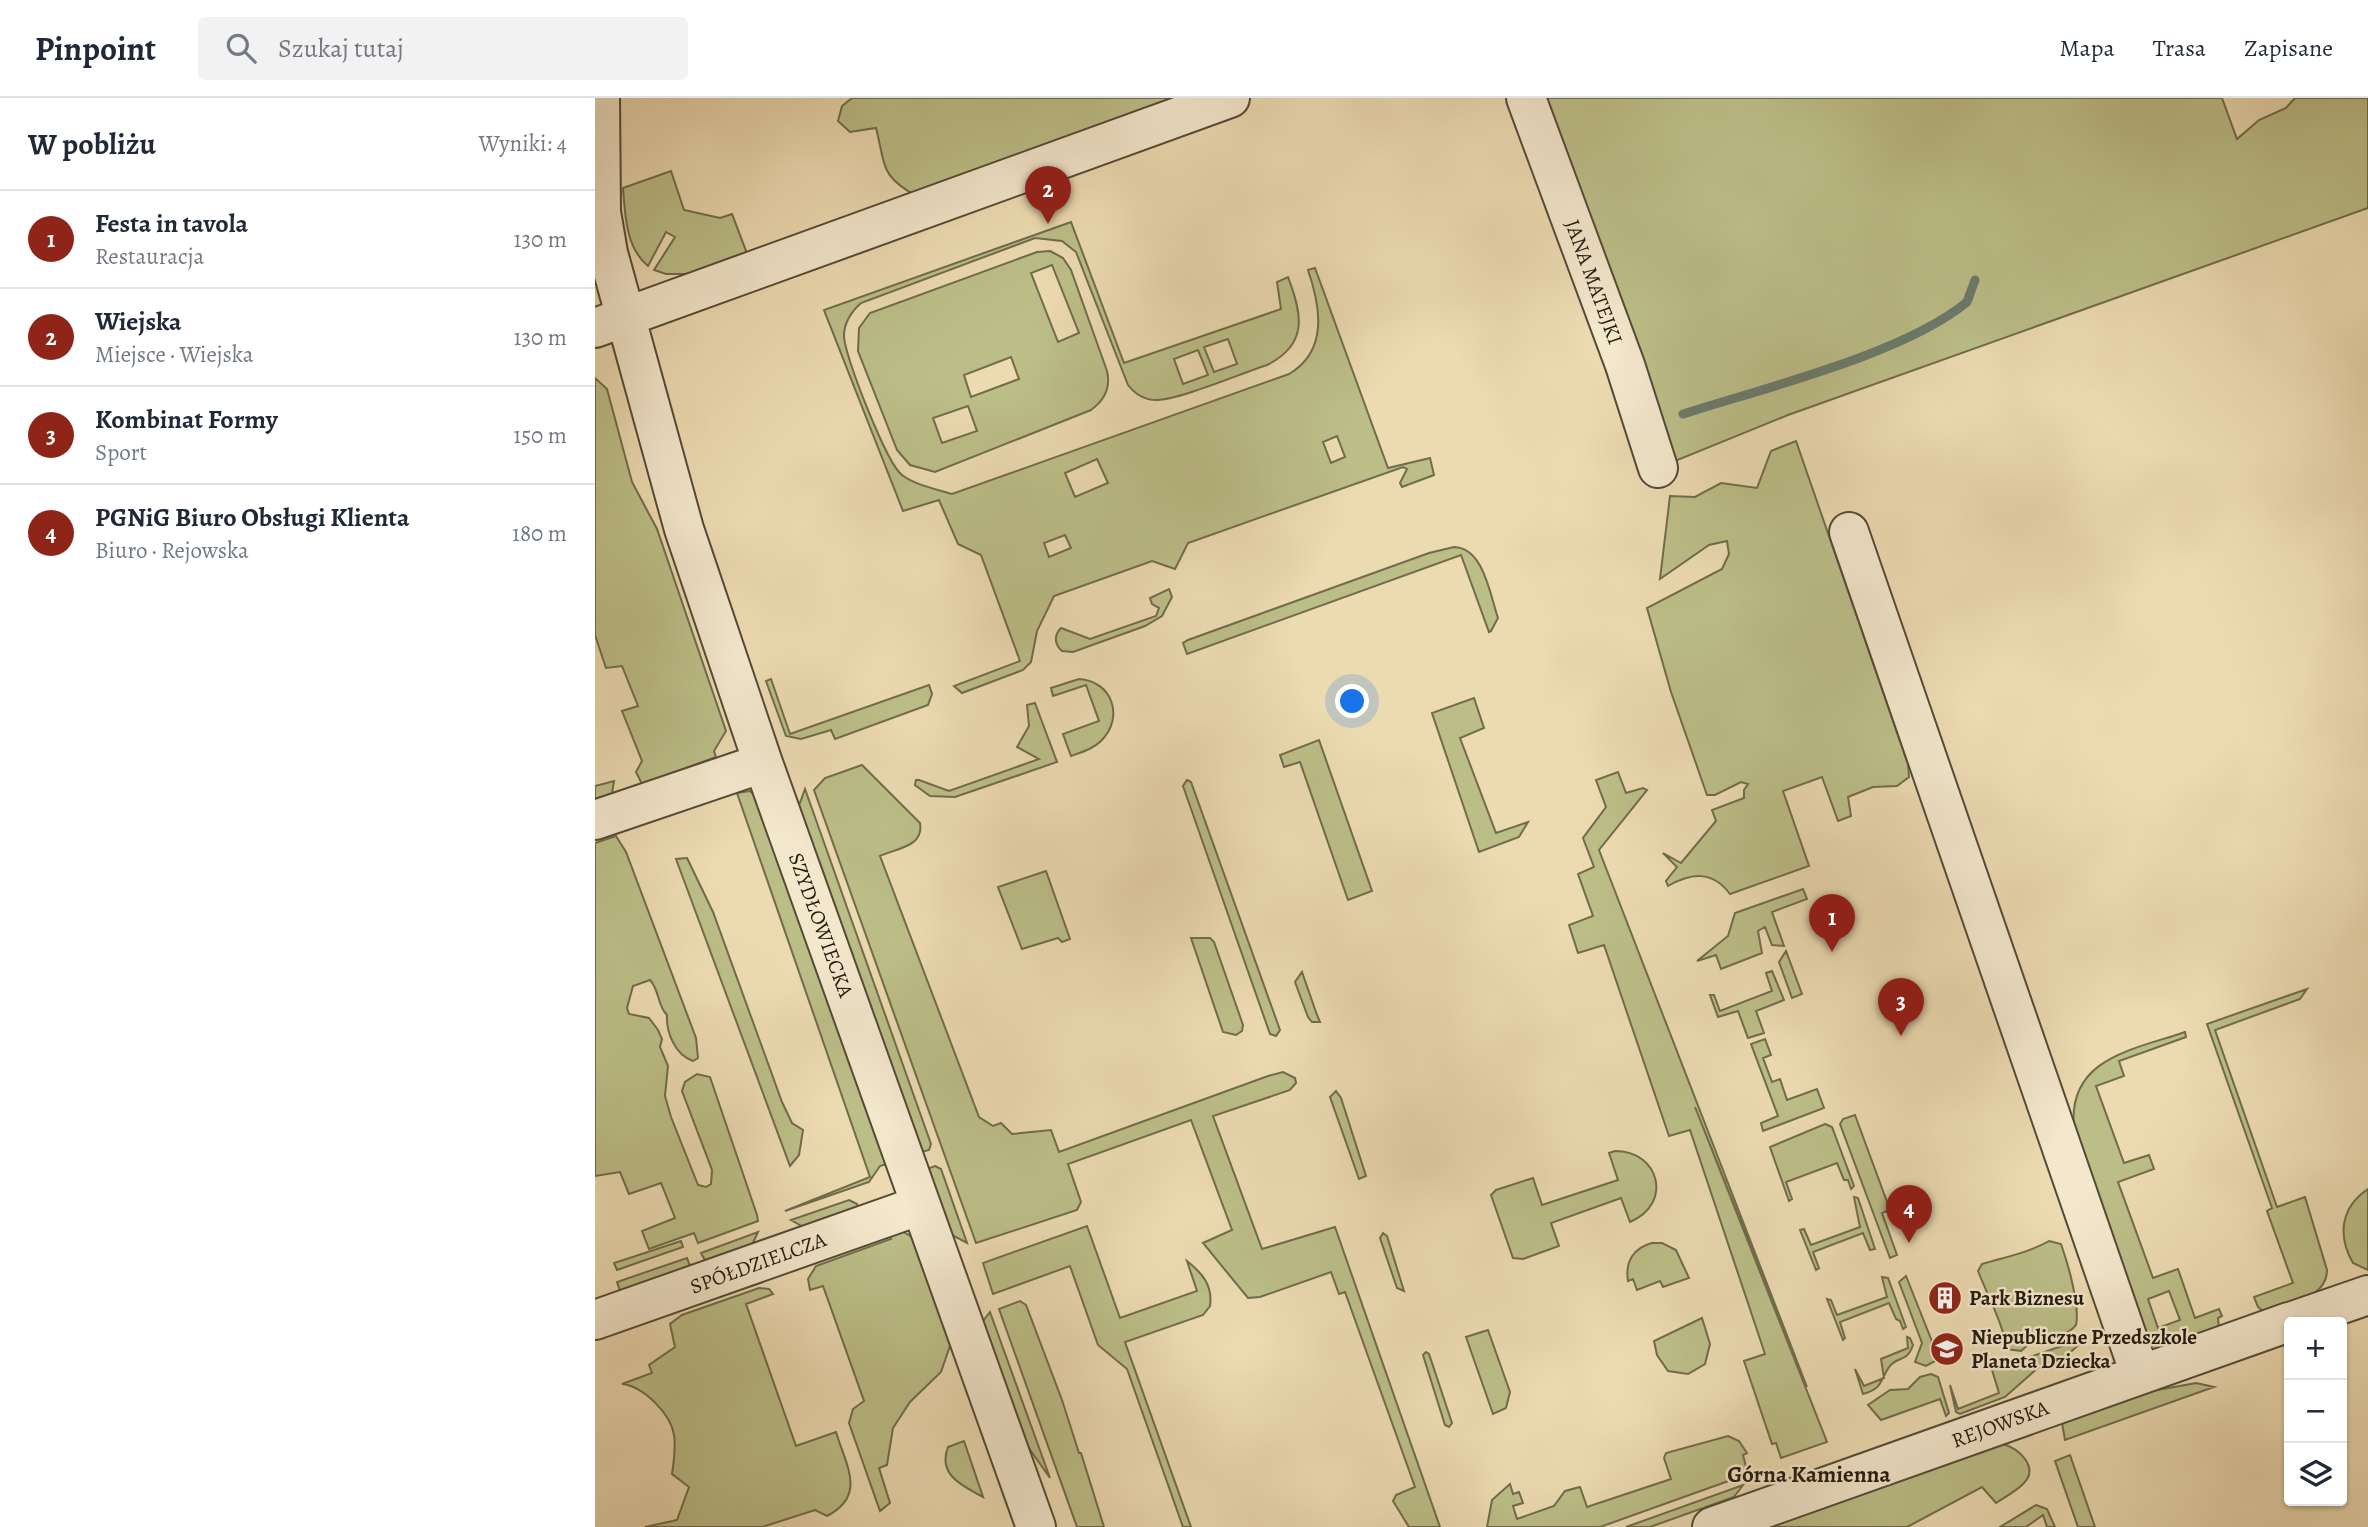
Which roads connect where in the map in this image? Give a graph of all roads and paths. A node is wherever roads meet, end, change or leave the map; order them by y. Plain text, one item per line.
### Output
1 (600, 98) edge
2 (1230, 98) edge
3 (1526, 98) edge
4 (610, 323) edge
5 (1658, 468) dead end
6 (1849, 532) dead end
7 (763, 763) junction
8 (616, 820) edge
9 (921, 1205) junction
10 (2368, 1295) edge
11 (2304, 1317) edge
12 (595, 1320) edge
13 (2284, 1324) edge
14 (2140, 1374) junction
15 (1036, 1527) edge
16 (1712, 1527) edge

1 - 4 street, SZYDŁOWIECKA
2 - 4 street
3 - 5 street, JANA MATEJKI
4 - 7 street, SZYDŁOWIECKA
6 - 14 street
7 - 8 street
7 - 9 street, SZYDŁOWIECKA
9 - 12 street, SPÓŁDZIELCZA
9 - 15 street, SZYDŁOWIECKA
10 - 11 street, REJOWSKA
13 - 14 street, REJOWSKA
14 - 16 street, REJOWSKA

